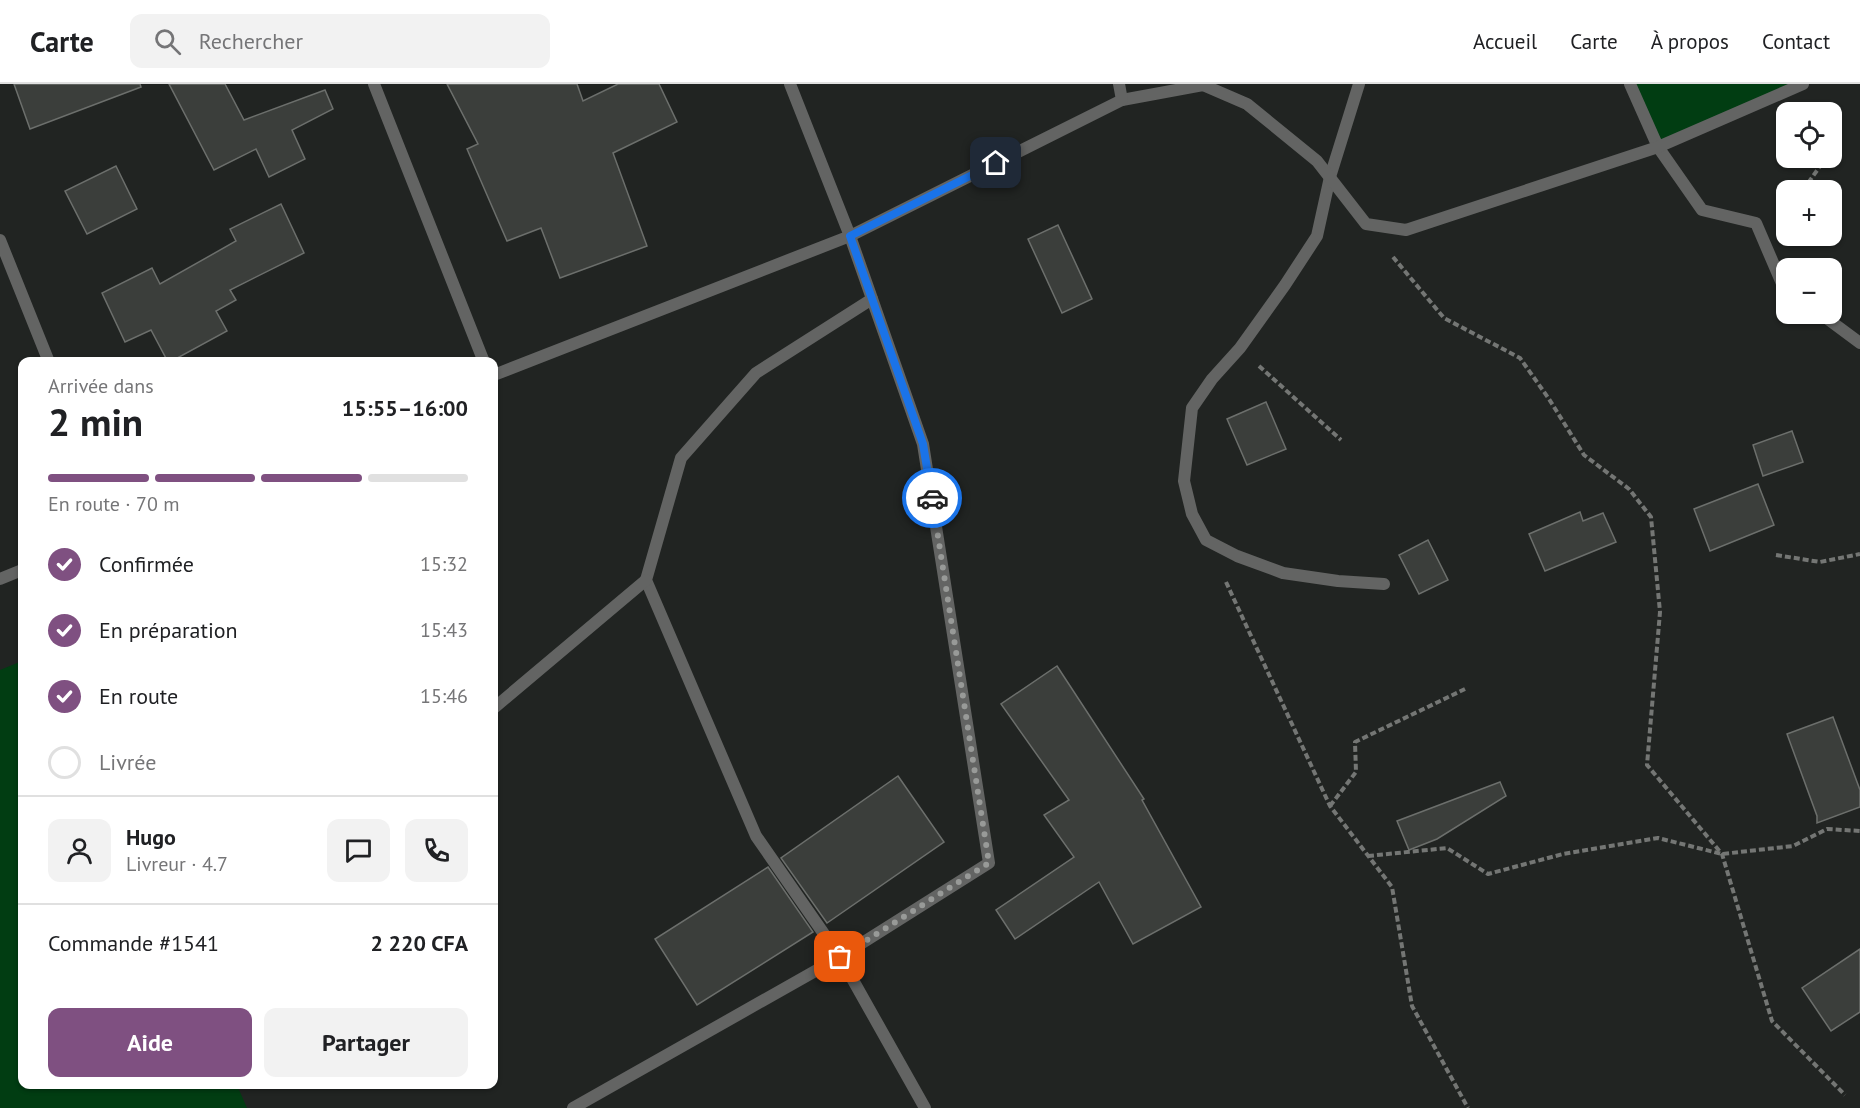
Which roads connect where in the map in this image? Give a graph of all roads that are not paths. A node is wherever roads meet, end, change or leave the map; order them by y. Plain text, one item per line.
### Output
1 (374, 84) edge
2 (790, 84) edge
3 (1119, 84) edge
4 (1359, 84) edge
5 (1630, 84) edge
6 (1803, 84) edge
7 (1122, 100) junction
8 (1658, 147) junction
9 (1330, 177) junction
10 (850, 236) junction
11 (0, 240) edge
12 (1776, 268) edge
13 (872, 299) junction
14 (1834, 324) edge
15 (1860, 343) edge
16 (47, 357) edge
17 (482, 357) edge
18 (498, 373) edge
19 (18, 572) edge
20 (0, 579) edge
21 (646, 580) junction
22 (1384, 584) dead end
23 (498, 705) edge
24 (840, 957) junction
25 (573, 1108) edge
26 (925, 1108) edge

1 - 17 street
2 - 10 street
3 - 7 street
4 - 9 street
5 - 8 street
6 - 8 street
7 - 9 street
7 - 10 street
8 - 9 street
8 - 12 street
9 - 22 street
10 - 13 street
10 - 18 street
11 - 16 street
13 - 21 street
13 - 24 street
14 - 15 street
19 - 20 street
21 - 23 street
21 - 24 street
24 - 25 street
24 - 26 street

